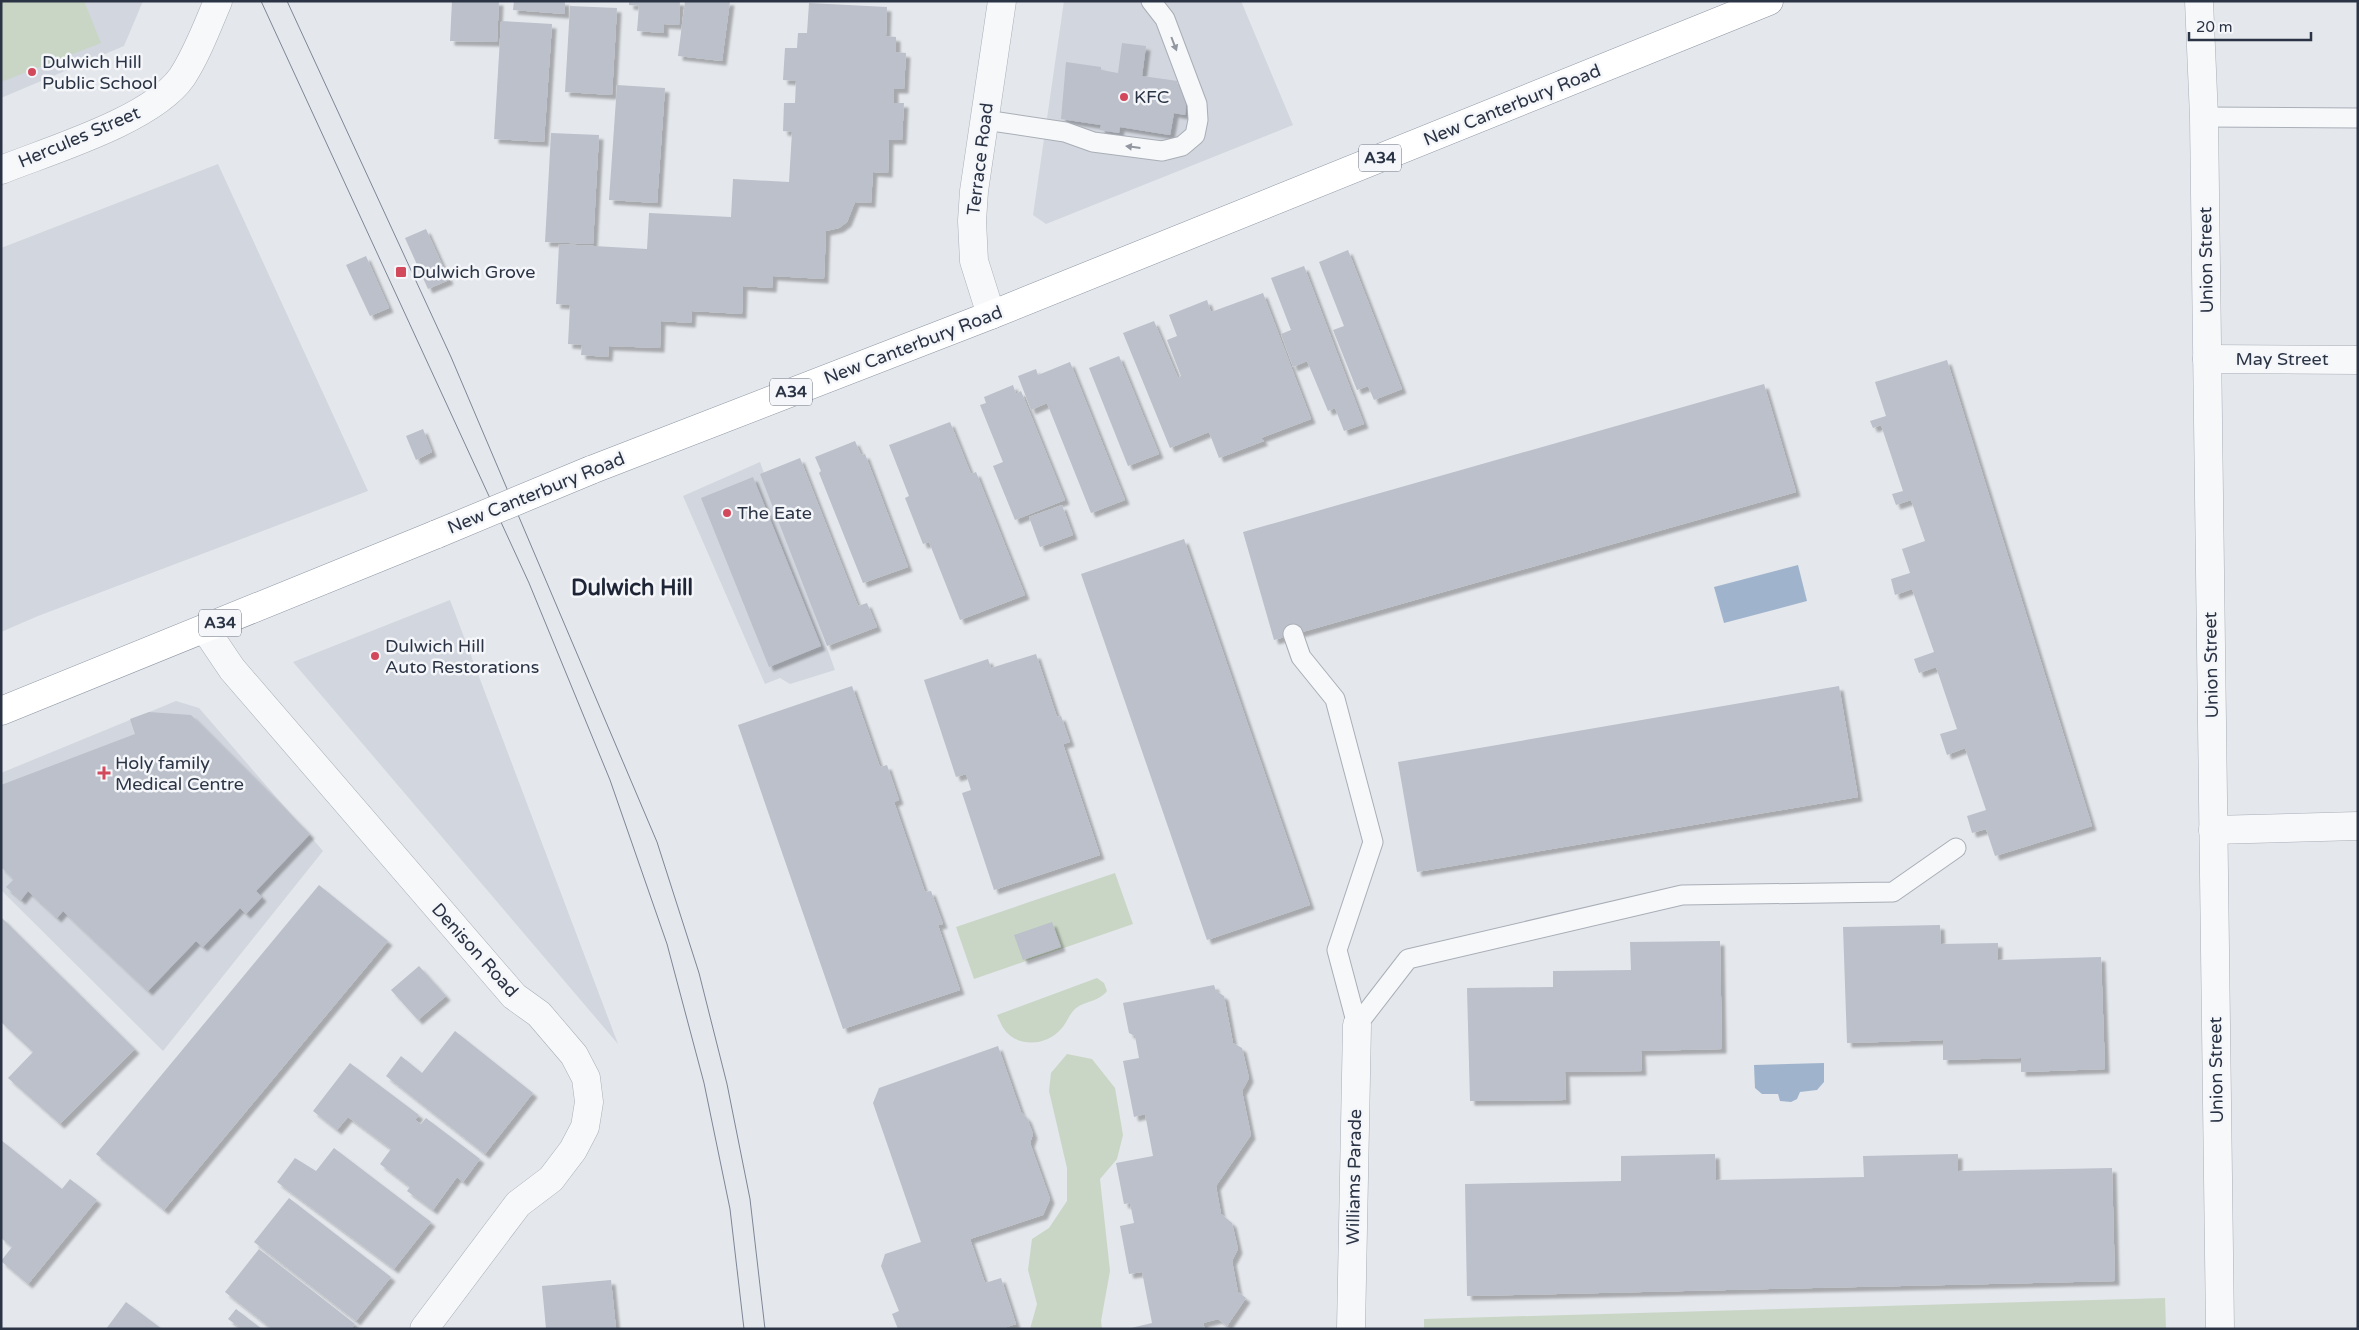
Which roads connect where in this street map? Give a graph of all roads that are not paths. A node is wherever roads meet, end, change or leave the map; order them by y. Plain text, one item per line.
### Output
1 (218, 1) edge
2 (1002, 1) edge
3 (1151, 1) edge
4 (1770, 1) edge
5 (2199, 1) edge
6 (2204, 117) junction
7 (2358, 118) edge
8 (985, 120) junction
9 (1, 170) edge
10 (991, 315) junction
11 (2207, 359) junction
12 (2358, 360) edge
13 (205, 629) junction
14 (1293, 634) dead end
15 (1, 711) edge
16 (2358, 826) edge
17 (2213, 830) junction
18 (1956, 848) dead end
19 (1357, 1026) junction
20 (424, 1329) edge
21 (1351, 1329) edge
22 (2220, 1329) edge

1 - 9 street, Hercules Street
2 - 8 street, Terrace Road
3 -> 8 lane
4 - 10 highway, New Canterbury Road / A34
5 - 6 street, Union Street
6 - 7 lane
6 - 11 street, Union Street
8 - 10 street, Terrace Road
10 - 13 highway, New Canterbury Road / A34, bridge
11 - 12 street, May Street
11 - 17 street, Union Street
13 - 15 highway, New Canterbury Road / A34
13 - 20 street, Denison Road
14 - 19 lane
16 - 17 street
17 - 22 street, Union Street
18 - 19 lane
19 - 21 street, Williams Parade

